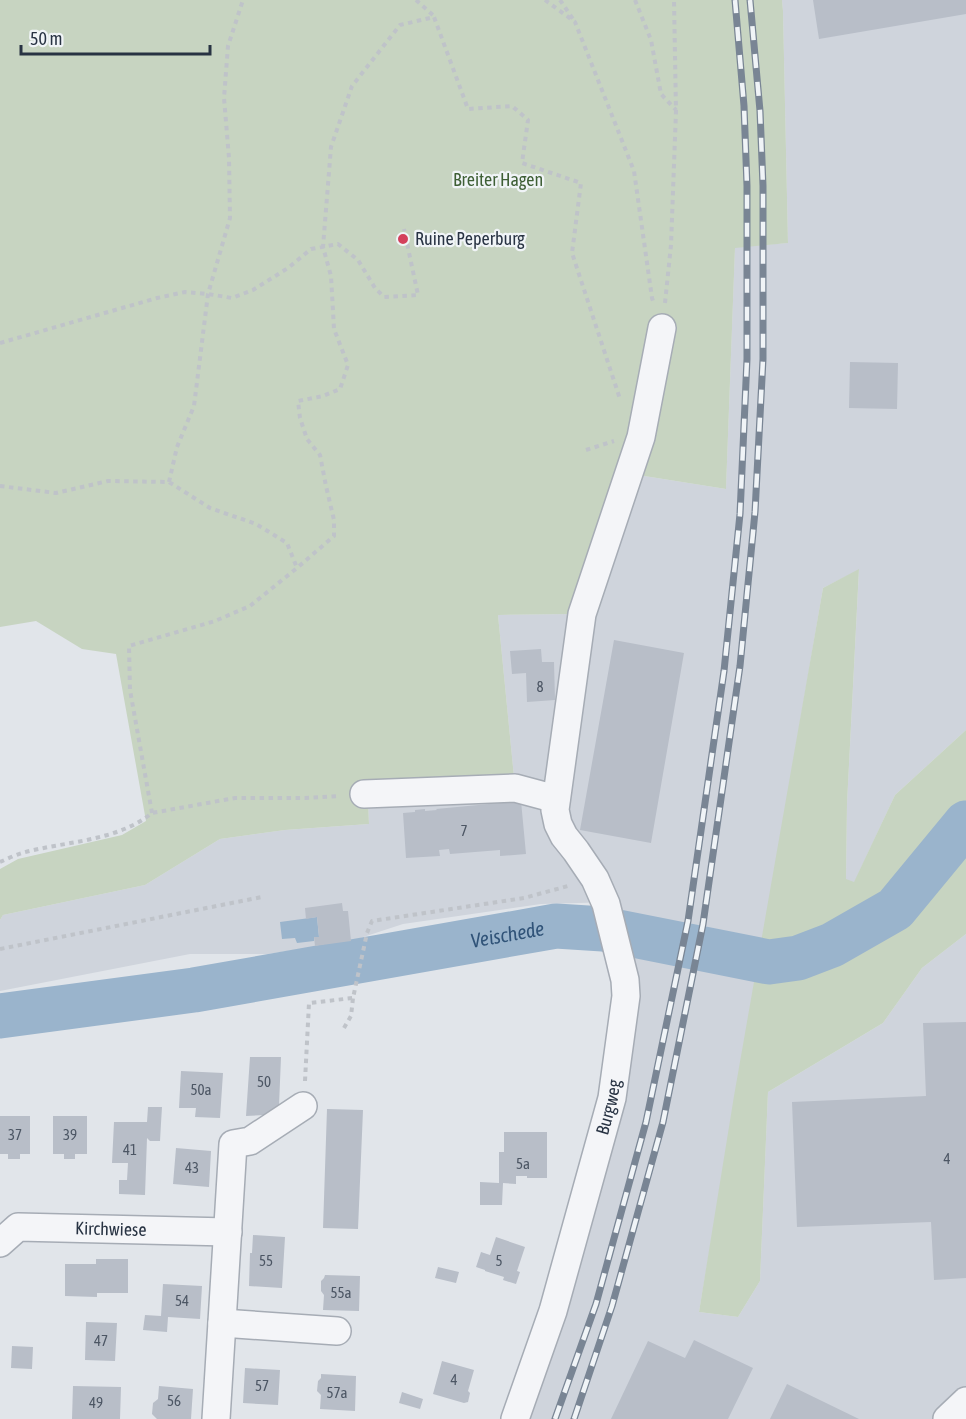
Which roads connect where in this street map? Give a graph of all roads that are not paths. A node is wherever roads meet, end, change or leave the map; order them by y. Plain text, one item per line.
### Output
1 (663, 328) road end
2 (364, 794) road end
3 (556, 799) junction
4 (303, 1106) road end
5 (228, 1232) junction
6 (0, 1243) edge
7 (222, 1323) junction
8 (337, 1331) dead end
9 (966, 1401) edge
10 (216, 1419) edge
11 (515, 1419) edge
12 (947, 1419) edge

1 - 3 street, Burgweg
2 - 3 street
3 - 11 street, Burgweg
4 - 5 street
5 - 6 street, Kirchwiese
5 - 7 street
7 - 8 street
7 - 10 street
9 - 12 street

